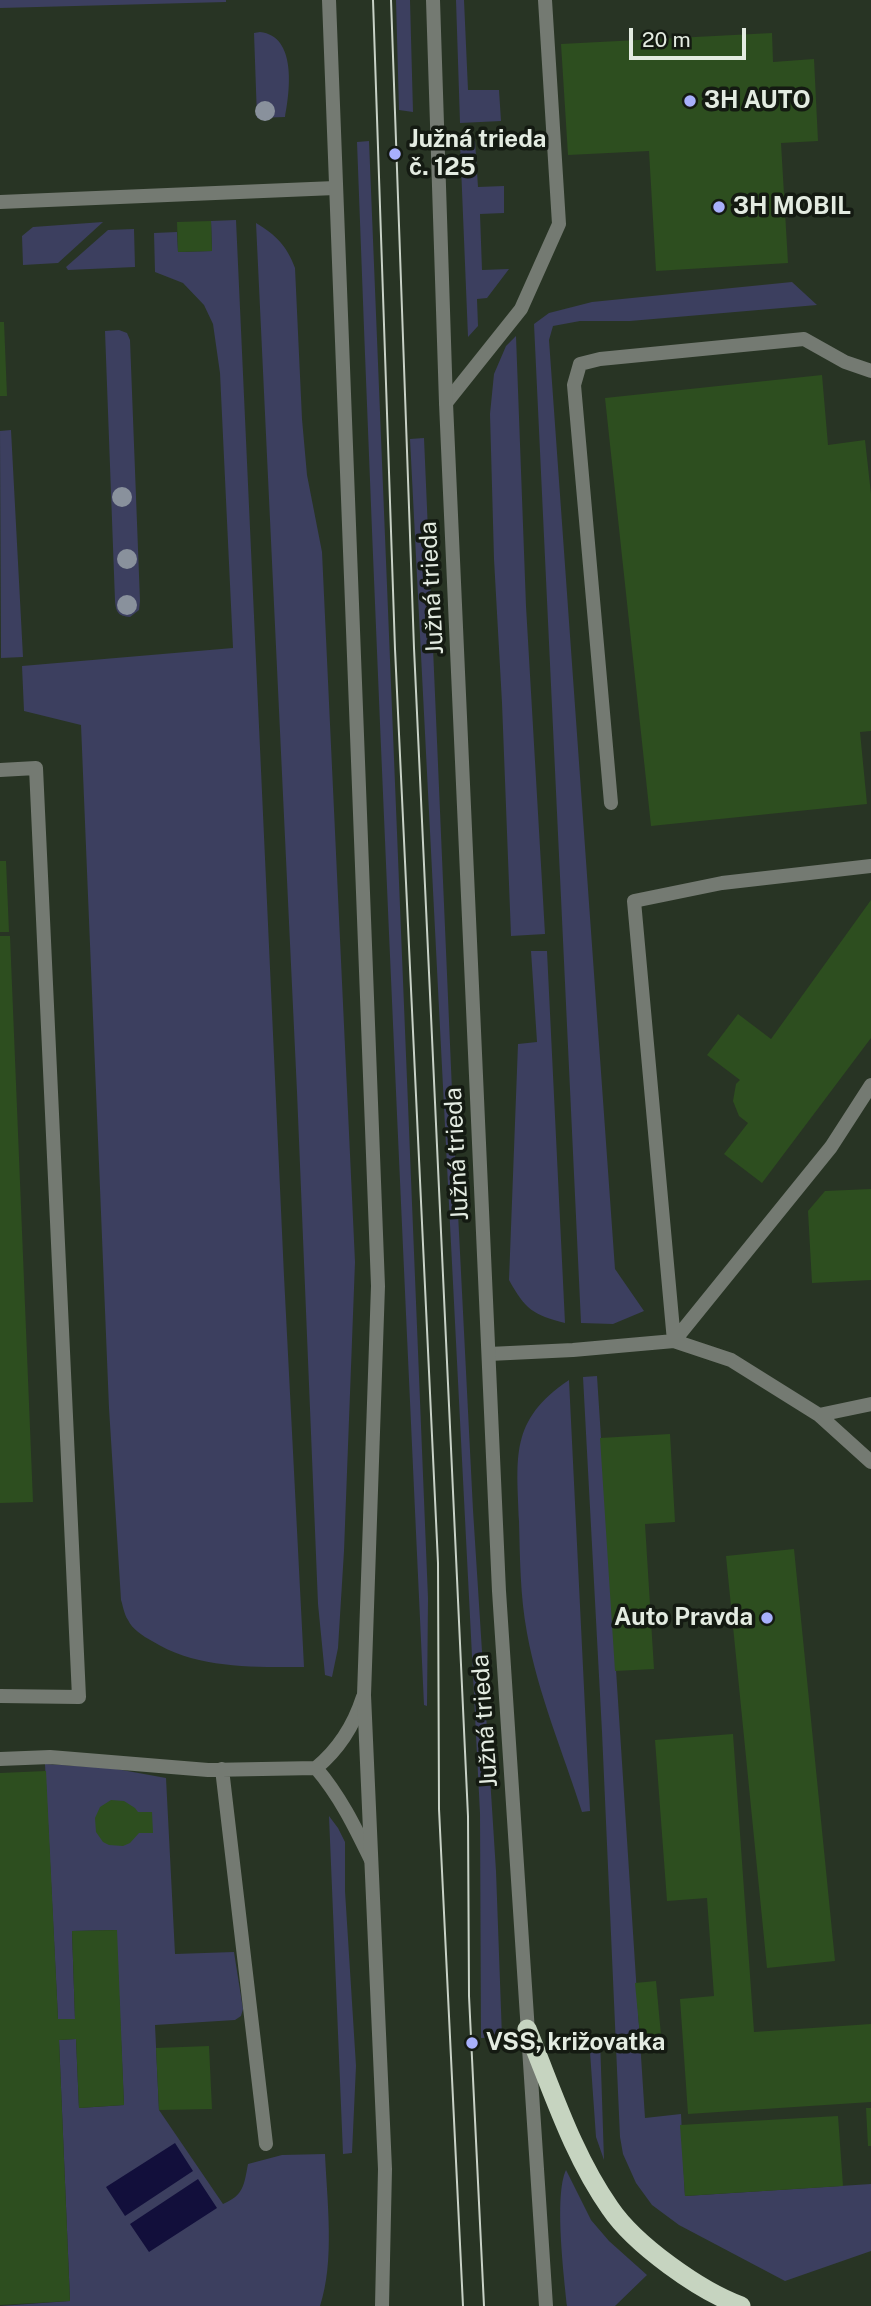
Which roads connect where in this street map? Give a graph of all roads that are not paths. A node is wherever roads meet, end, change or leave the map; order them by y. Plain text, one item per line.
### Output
1 (329, 0) edge
2 (433, 0) edge
3 (545, 0) edge
4 (335, 188) junction
5 (0, 202) edge
6 (871, 371) edge
7 (446, 403) junction
8 (0, 770) edge
9 (611, 803) dead end
10 (871, 866) edge
11 (871, 1085) edge
12 (674, 1341) junction
13 (489, 1354) junction
14 (871, 1404) edge
15 (819, 1415) junction
16 (871, 1462) edge
17 (364, 1695) junction
18 (0, 1696) edge
19 (0, 1759) edge
20 (316, 1768) junction
21 (222, 1769) junction
22 (371, 1860) junction
23 (527, 2029) junction
24 (266, 2144) dead end
25 (382, 2306) edge
26 (546, 2306) edge
27 (741, 2306) edge

1 - 4 street
2 - 7 street, Južná trieda
3 - 7 street
4 - 5 street
4 - 17 street
6 - 9 street
7 - 13 street, Južná trieda
8 - 18 street
10 - 12 street
11 - 12 street
12 - 13 street
12 - 15 street
13 - 23 street, Južná trieda
14 - 15 street
15 - 16 street
17 - 20 street
17 - 22 street
19 - 21 street
20 - 21 street
20 - 22 street
21 - 24 street
22 - 25 street
23 - 26 street, Južná trieda
23 - 27 highway

